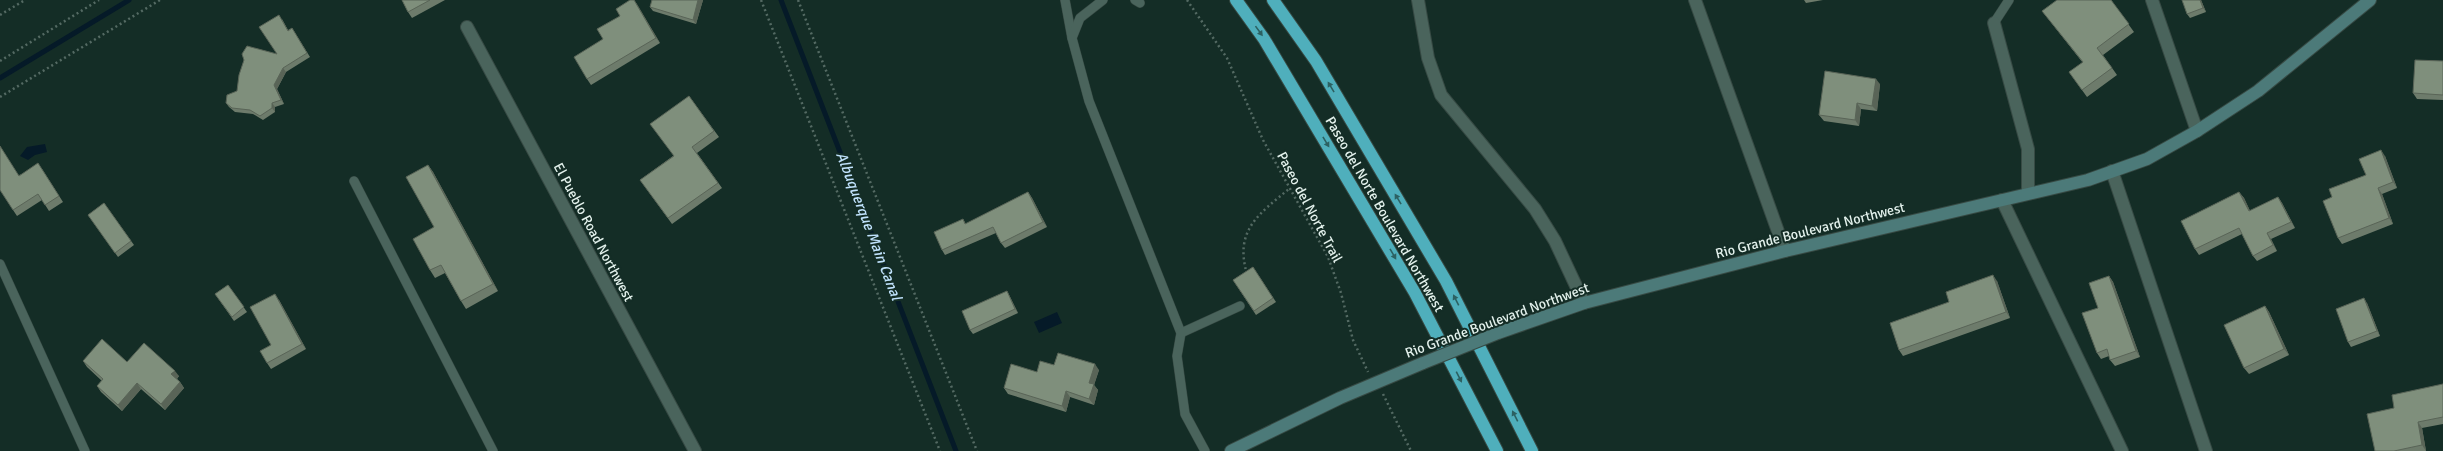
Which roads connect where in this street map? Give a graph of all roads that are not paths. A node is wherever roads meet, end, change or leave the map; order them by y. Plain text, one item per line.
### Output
1 (1065, 0) edge
2 (1102, 0) edge
3 (1236, 0) edge
4 (1273, 0) edge
5 (1418, 0) edge
6 (1695, 0) edge
7 (2009, 0) edge
8 (2152, 0) edge
9 (2370, 0) edge
10 (1994, 23) joint
11 (467, 28) dead end
12 (1072, 38) junction
13 (2197, 132) junction
14 (2112, 171) junction
15 (354, 181) dead end
16 (2028, 193) junction
17 (2002, 200) junction
18 (1785, 251) junction
19 (0, 264) edge
20 (1584, 303) junction
21 (1240, 306) dead end
22 (1181, 333) junction
23 (84, 451) edge
24 (492, 451) edge
25 (695, 451) edge
26 (1205, 451) edge
27 (1231, 451) edge
28 (1497, 451) edge
29 (1532, 451) edge
30 (2122, 451) edge
31 (2206, 451) edge

1 - 12 lane
2 - 12 lane
3 -> 28 highway, Paseo del Norte Boulevard Northwest
29 -> 4 highway, Paseo del Norte Boulevard Northwest
5 - 20 street
6 - 18 street
7 - 10 lane
8 - 13 street
9 - 13 street, Rio Grande Boulevard Northwest
10 - 16 street
11 - 25 street, El Pueblo Road Northwest
12 - 22 lane
13 - 14 street, Rio Grande Boulevard Northwest
14 - 16 street, Rio Grande Boulevard Northwest
14 - 31 street
15 - 24 lane
16 - 17 street, Rio Grande Boulevard Northwest
17 - 18 street, Rio Grande Boulevard Northwest
17 - 30 street
18 - 20 street, Rio Grande Boulevard Northwest
19 - 23 lane
20 - 27 street, Rio Grande Boulevard Northwest, bridge
21 - 22 lane
22 - 26 lane

